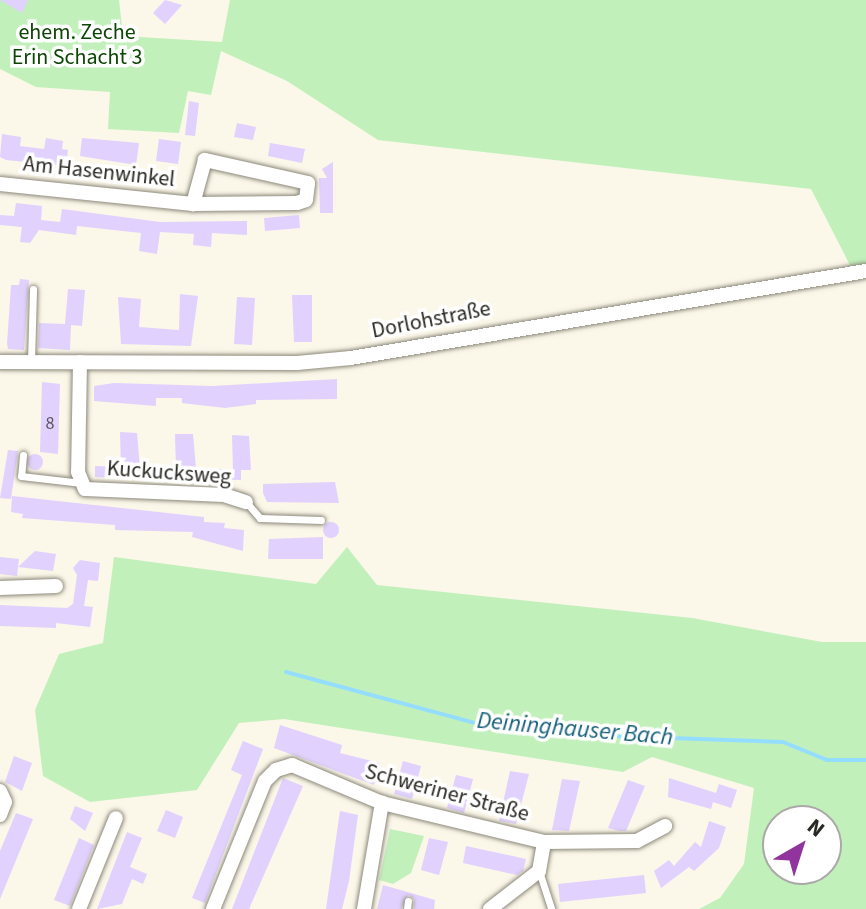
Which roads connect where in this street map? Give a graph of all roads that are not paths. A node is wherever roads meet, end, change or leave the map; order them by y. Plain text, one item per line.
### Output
1 (0, 184) edge
2 (193, 204) junction
3 (866, 271) edge
4 (33, 289) dead end
5 (0, 362) edge
6 (31, 362) junction
7 (80, 362) junction
8 (23, 455) dead end
9 (82, 483) junction
10 (246, 502) joint
11 (321, 520) dead end
12 (56, 586) dead end
13 (0, 588) edge
14 (0, 791) edge
15 (382, 803) junction
16 (0, 815) edge
17 (116, 818) dead end
18 (665, 826) dead end
19 (544, 842) junction
20 (539, 871) junction
21 (79, 909) edge
22 (213, 909) edge
23 (364, 909) edge
24 (490, 909) edge
25 (551, 909) edge

1 - 2 street, Am Hasenwinkel
2 - 2 street, Am Hasenwinkel
3 - 7 street, Dorlohstraße
4 - 6 lane
5 - 6 street, Dorlohstraße
6 - 7 street, Dorlohstraße
7 - 9 street, Kuckucksweg
8 - 9 lane
9 - 10 street, Kuckucksweg
10 - 11 lane, Kuckucksweg
12 - 13 street
14 - 16 street
15 - 19 street, Schweriner Straße
15 - 22 street, Schweriner Straße
15 - 23 street
17 - 21 street
18 - 19 street, Schweriner Straße
19 - 20 street
20 - 24 street
20 - 25 lane

